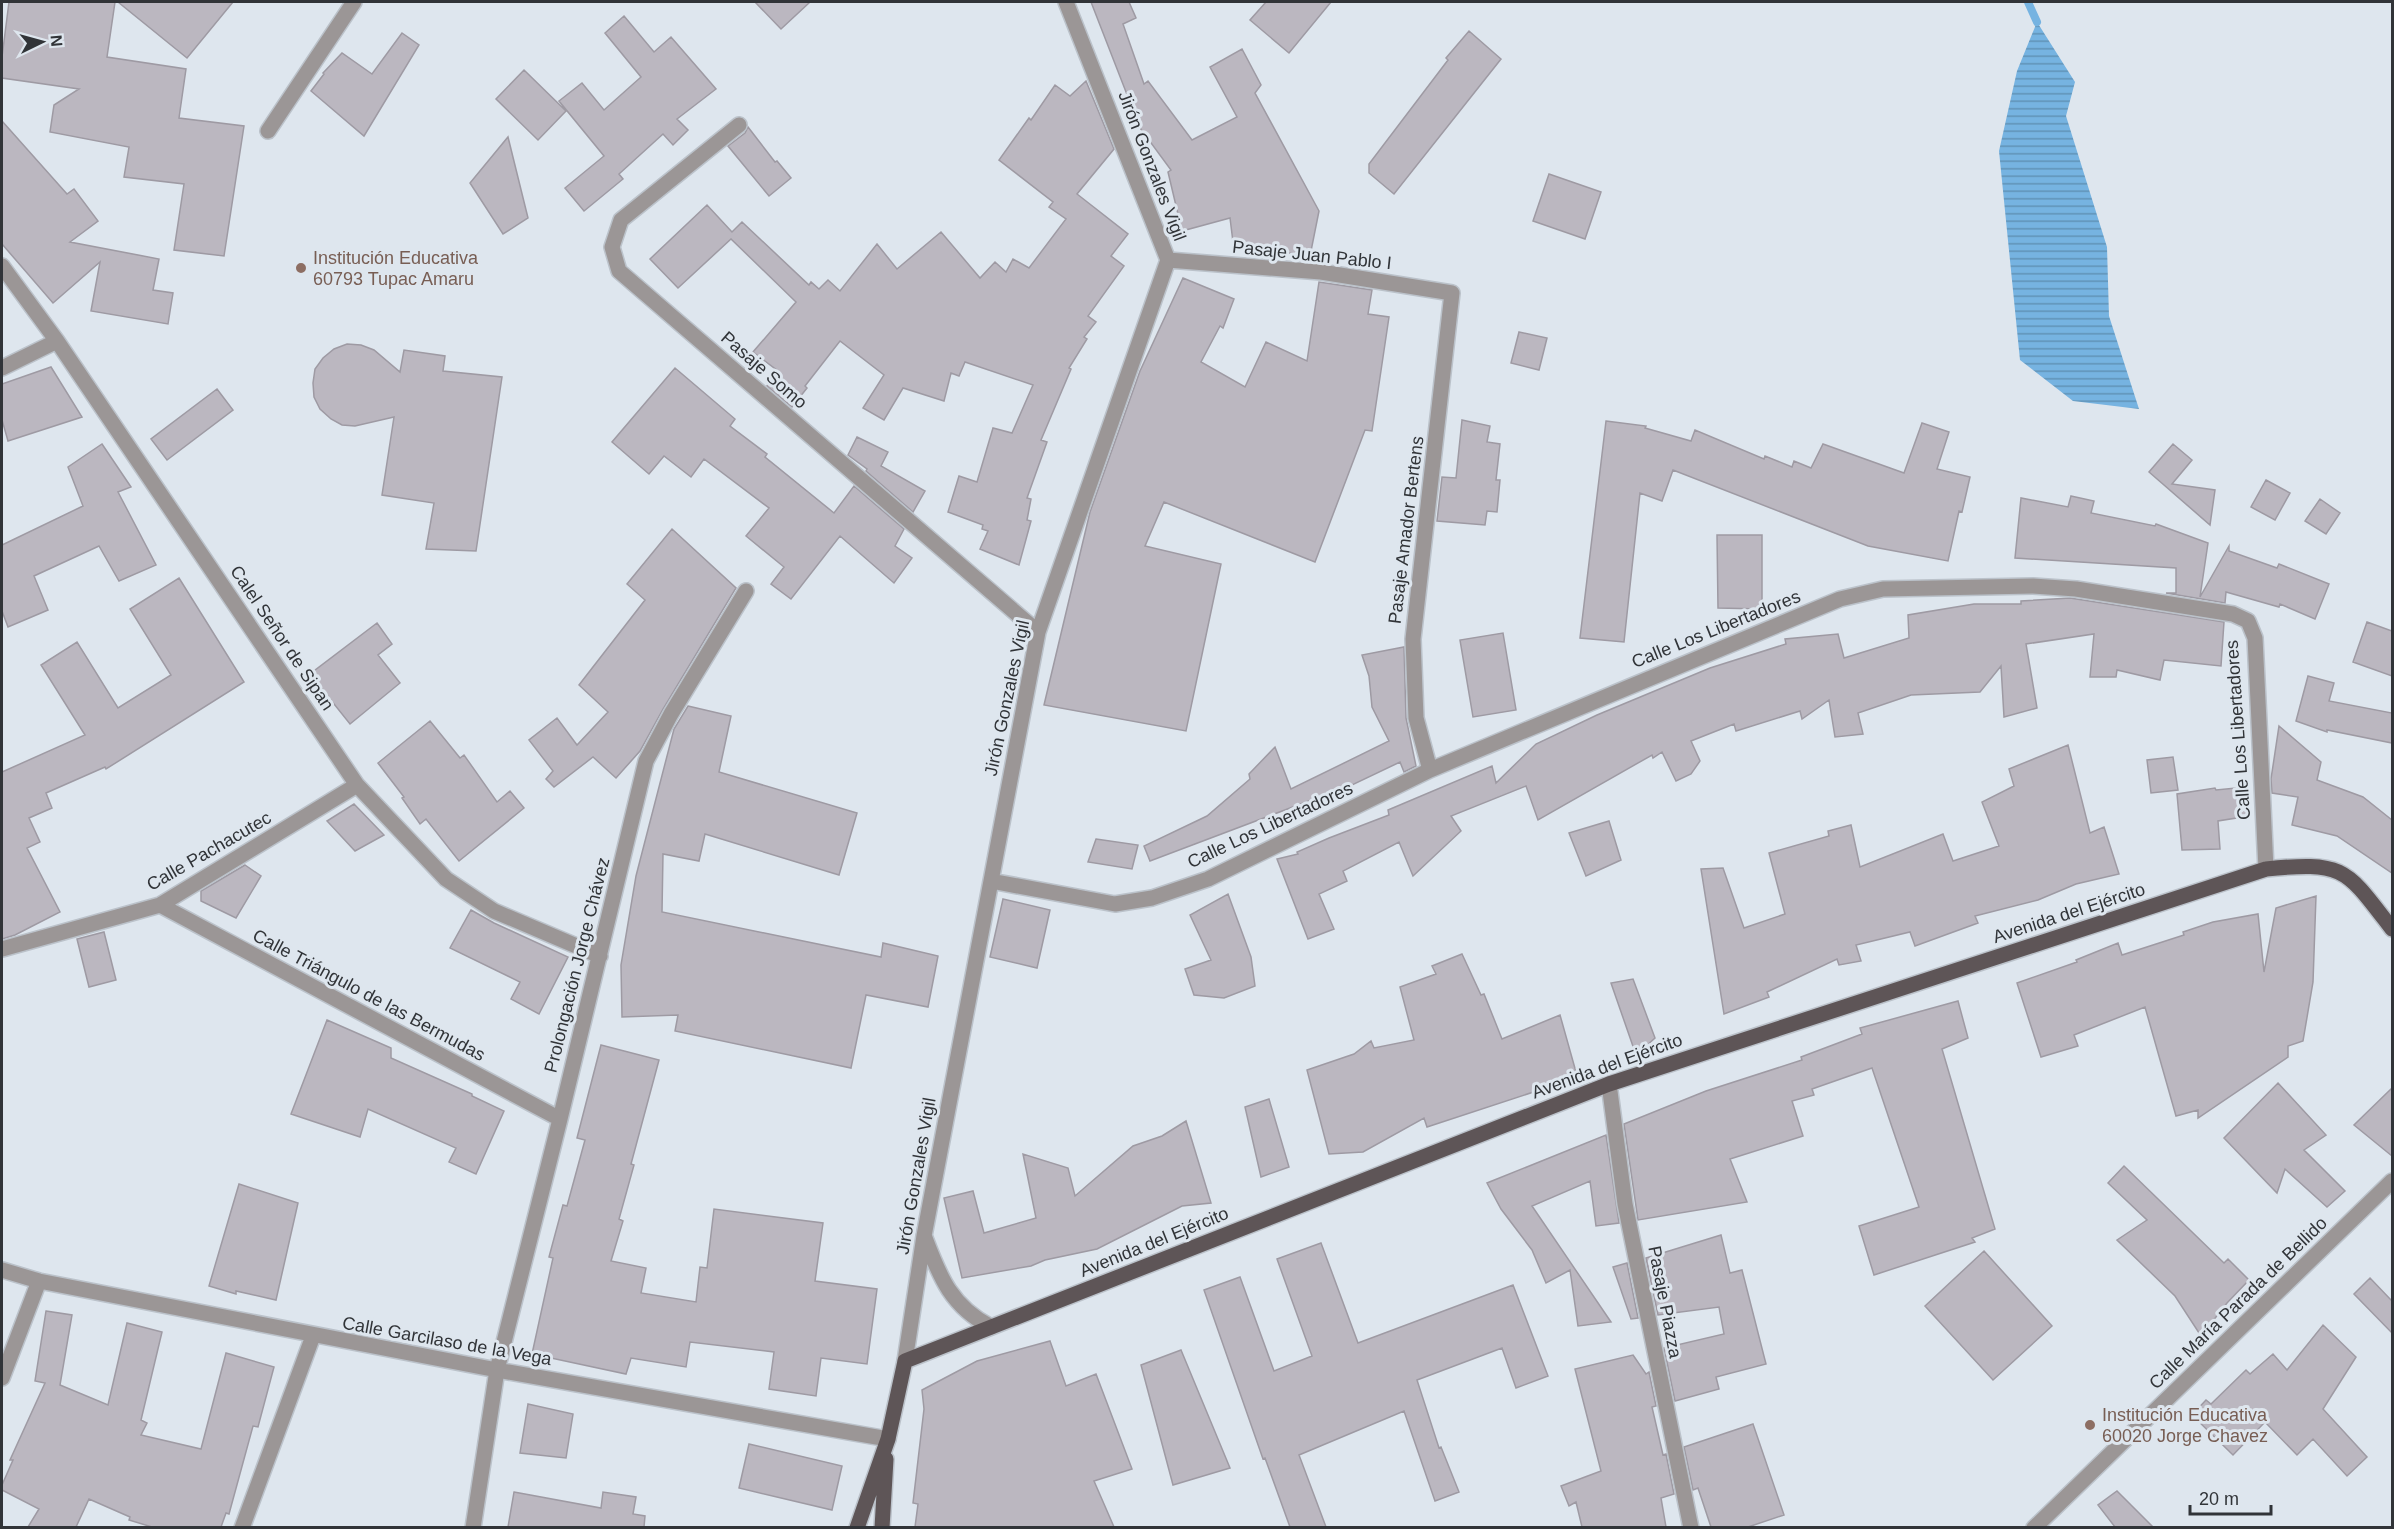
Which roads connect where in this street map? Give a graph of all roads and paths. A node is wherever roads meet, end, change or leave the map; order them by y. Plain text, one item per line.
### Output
1 (354, 2) edge
2 (1066, 2) edge
3 (739, 125) dead end
4 (268, 131) dead end
5 (1168, 260) junction
6 (2, 266) edge
7 (1452, 293) joint
8 (57, 341) junction
9 (2, 368) edge
10 (746, 591) dead end
11 (1038, 632) junction
12 (1430, 770) junction
13 (357, 785) junction
14 (2266, 869) junction
15 (990, 881) junction
16 (160, 905) junction
17 (2392, 929) edge
18 (2, 949) edge
19 (600, 956) junction
20 (1609, 1084) junction
21 (560, 1119) junction
22 (2392, 1181) edge
23 (924, 1236) junction
24 (2, 1270) edge
25 (39, 1281) junction
26 (991, 1327) junction
27 (313, 1336) junction
28 (905, 1361) junction
29 (496, 1370) junction
30 (2, 1378) edge
31 (888, 1439) junction
32 (242, 1527) edge
33 (473, 1527) edge
34 (857, 1527) edge
35 (882, 1527) edge
36 (1691, 1527) edge
37 (2034, 1527) edge

1 - 4 street
2 - 5 street, Jirón Gonzales Vigil
3 - 11 street, Pasaje Somo
5 - 7 street, Pasaje Juan Pablo I
5 - 11 street, Jirón Gonzales Vigil
6 - 8 street, Calel Señor de Sipan
7 - 12 street, Pasaje Amador Bertens
8 - 9 street
8 - 13 street, Calel Señor de Sipan
10 - 19 street, Prolongación Jorge Chávez
11 - 15 street, Jirón Gonzales Vigil
12 - 14 street, Calle Los Libertadores
12 - 15 street, Calle Los Libertadores
13 - 16 street, Calle Pachacutec
13 - 19 street, Calel Señor de Sipan
14 - 17 main road, Avenida del Ejército
14 - 20 main road, Avenida del Ejército
15 - 23 street, Jirón Gonzales Vigil
16 - 18 street, Calle Pachacutec
16 - 21 street, Calle Triángulo de las Bermudas
19 - 21 street, Prolongación Jorge Chávez
20 - 26 main road, Avenida del Ejército
20 - 36 street, Pasaje Piazza
21 - 29 street, Prolongación Jorge Chávez
22 - 37 street, Calle María Parada de Bellido
23 - 26 street
23 - 28 street, Jirón Gonzales Vigil
24 - 25 street, Calle Garcilaso de la Vega
25 - 27 street, Calle Garcilaso de la Vega
25 - 30 street
26 - 28 main road, Avenida del Ejército
27 - 29 street, Calle Garcilaso de la Vega
27 - 32 street
28 - 31 main road
29 - 31 street, Calle Garcilaso de la Vega
29 - 33 street, Prolongación Jorge Chávez
31 - 34 main road
31 - 35 main road

